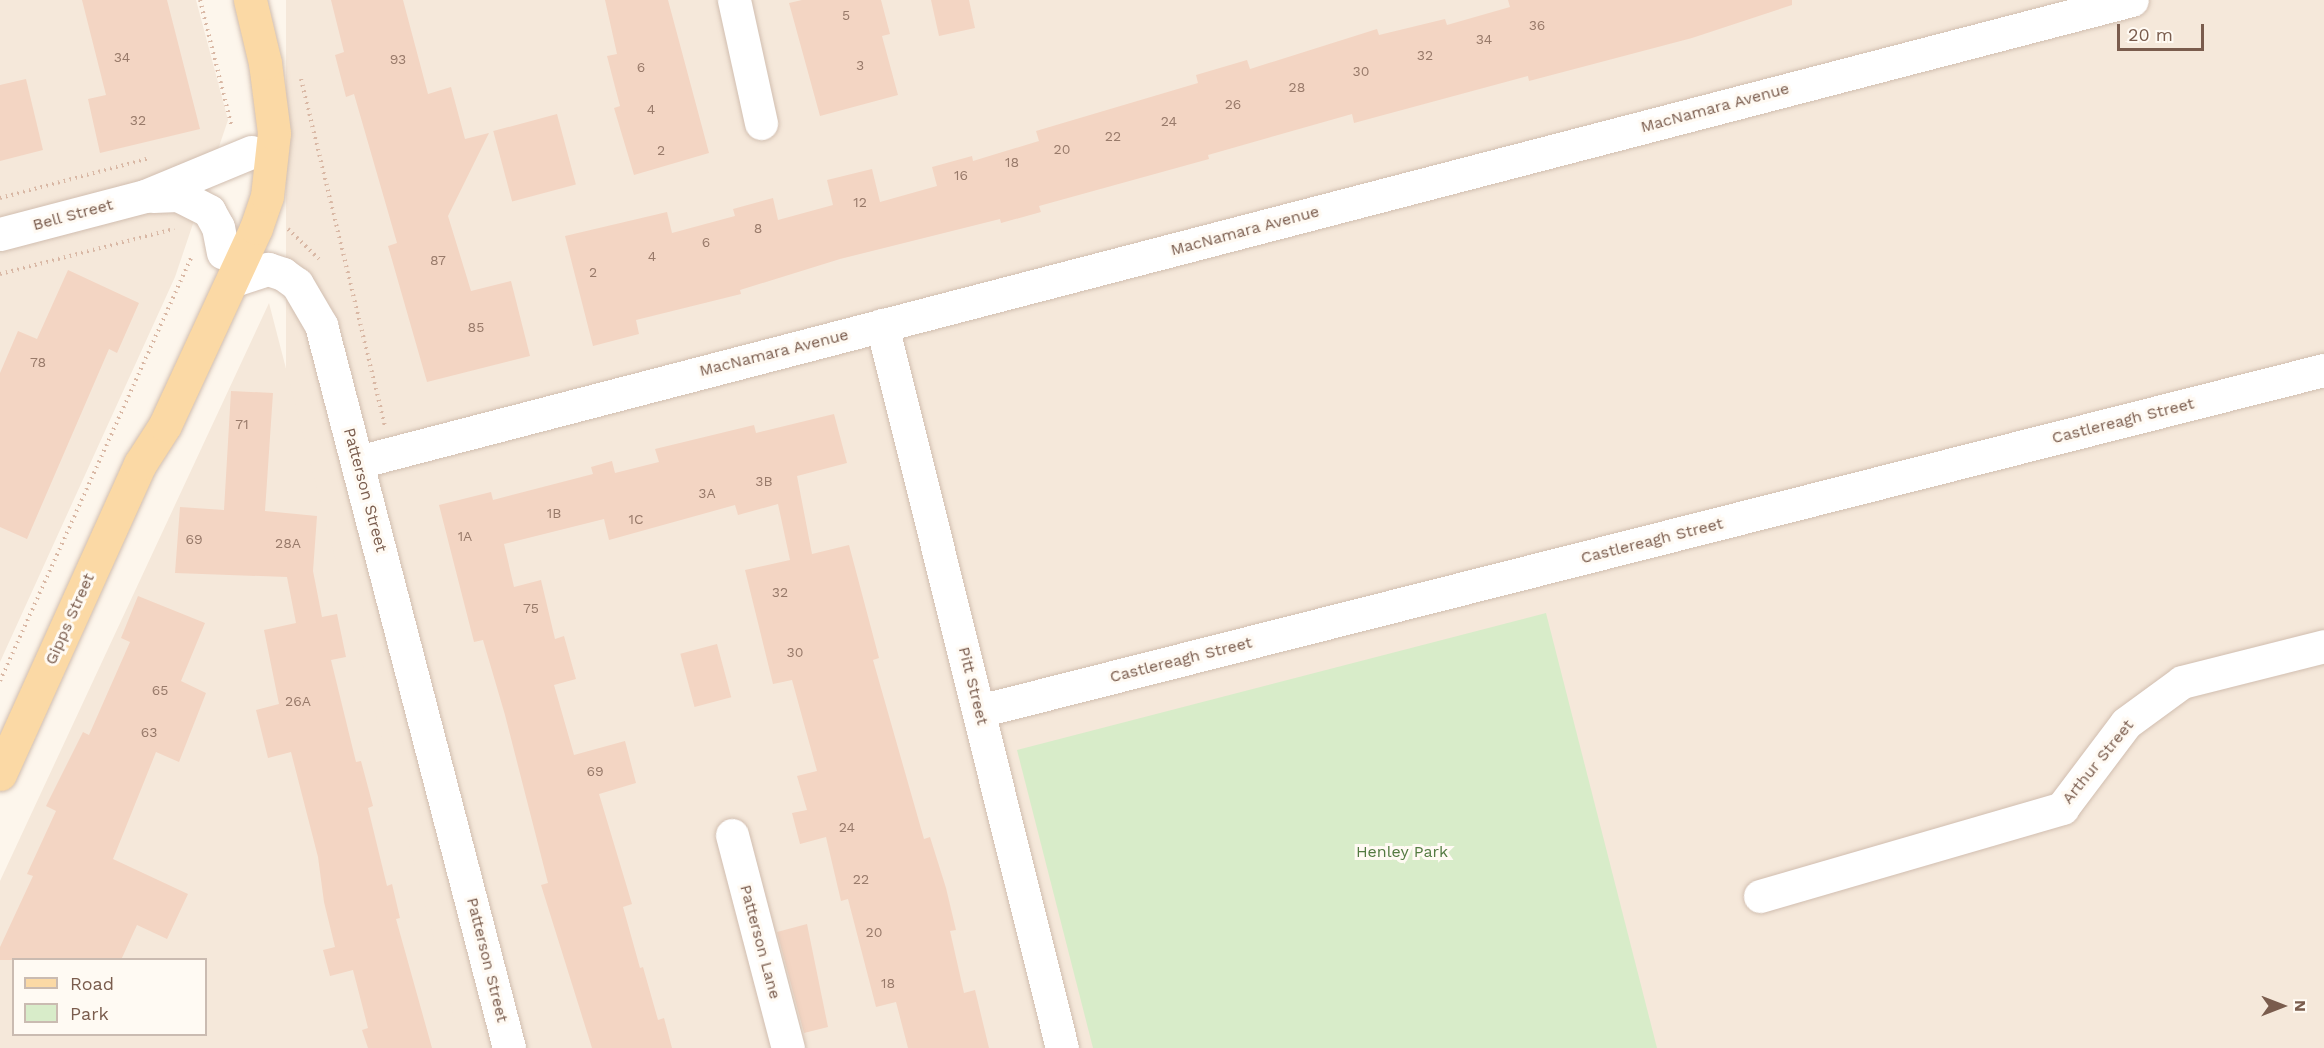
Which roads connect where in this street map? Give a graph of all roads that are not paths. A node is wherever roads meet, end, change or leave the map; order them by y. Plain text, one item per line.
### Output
1 (230, 0) edge
2 (250, 0) edge
3 (734, 0) edge
4 (2132, 0) edge
5 (761, 123) dead end
6 (242, 144) junction
7 (146, 196) junction
8 (0, 234) edge
9 (217, 261) junction
10 (882, 325) junction
11 (2324, 370) edge
12 (358, 462) junction
13 (2324, 646) edge
14 (979, 711) junction
15 (0, 774) edge
16 (732, 835) dead end
17 (1760, 896) dead end
18 (509, 1048) edge
19 (788, 1048) edge
20 (1062, 1048) edge

1 - 6 main road
2 - 9 main road
3 - 5 street
4 - 10 street, MacNamara Avenue
6 - 7 street, Bell Street
6 - 9 main road
7 - 8 street, Bell Street
7 - 9 street, Bell Street
9 - 12 street, Patterson Street
9 - 15 main road, Gipps Street
10 - 12 street, MacNamara Avenue
10 - 14 street, Pitt Street
11 - 14 street, Castlereagh Street
12 - 18 street, Patterson Street
13 - 17 street, Arthur Street
14 - 20 street, Pitt Street
16 - 19 street, Patterson Lane

